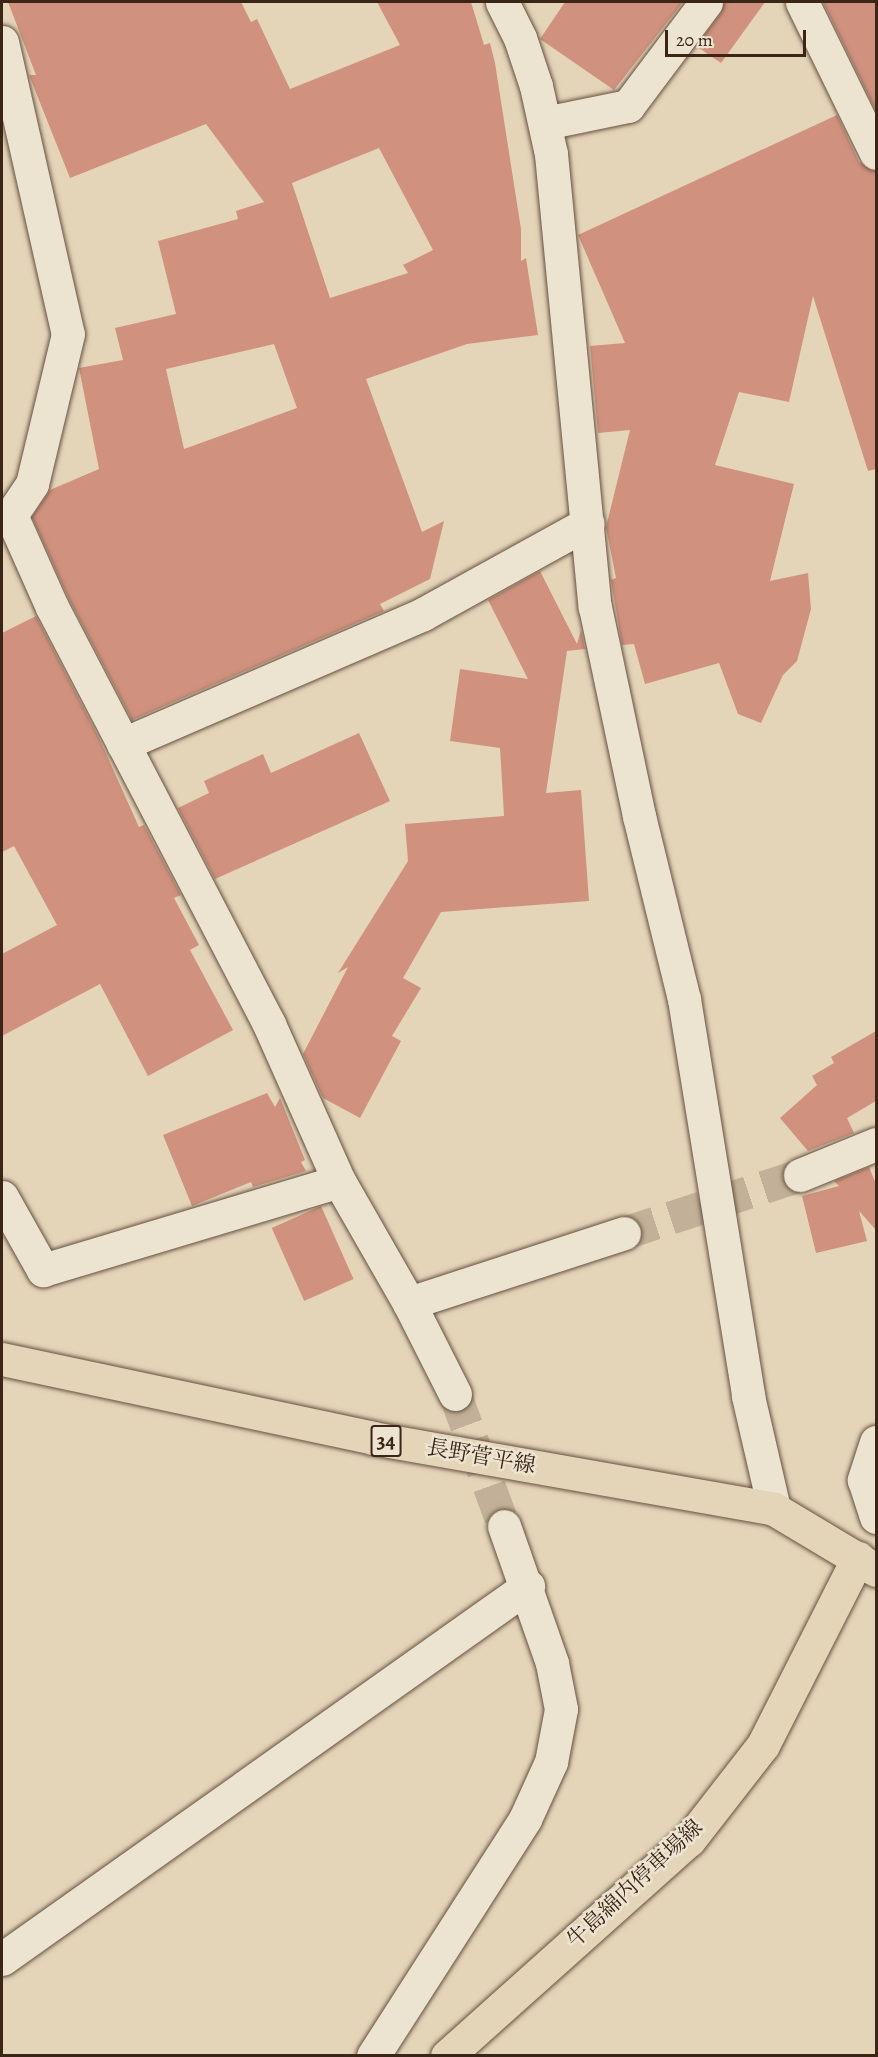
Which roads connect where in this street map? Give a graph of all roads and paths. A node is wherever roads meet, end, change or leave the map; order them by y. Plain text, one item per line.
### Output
1 (502, 2) edge
2 (706, 2) edge
3 (802, 2) edge
4 (2, 42) edge
5 (545, 123) junction
6 (876, 153) edge
7 (6, 518) edge
8 (588, 523) junction
9 (123, 744) junction
10 (876, 1144) edge
11 (800, 1175) tunnel mouth
12 (339, 1181) junction
13 (2, 1197) edge
14 (624, 1233) tunnel mouth
15 (410, 1303) junction
16 (2, 1359) edge
17 (455, 1394) tunnel mouth
18 (876, 1442) edge
19 (774, 1509) junction
20 (876, 1517) edge
21 (876, 1524) edge
22 (504, 1526) tunnel mouth
23 (867, 1564) edge
24 (528, 1586) junction
25 (2, 1959) edge
26 (373, 2055) edge
27 (447, 2055) edge

1 - 5 street
2 - 5 street
3 - 6 street
4 - 7 street
5 - 8 street
7 - 9 street
8 - 9 street
8 - 19 street
9 - 12 street
10 - 11 street
12 - 13 street
12 - 15 street
14 - 15 street
15 - 17 street
16 - 19 main road, 長野菅平線 / 34
18 - 20 street
19 - 23 main road, 長野菅平線 / 34
21 - 23 street
22 - 24 street
23 - 27 main road, 牛島綿内停車場線
24 - 25 street
24 - 26 street

